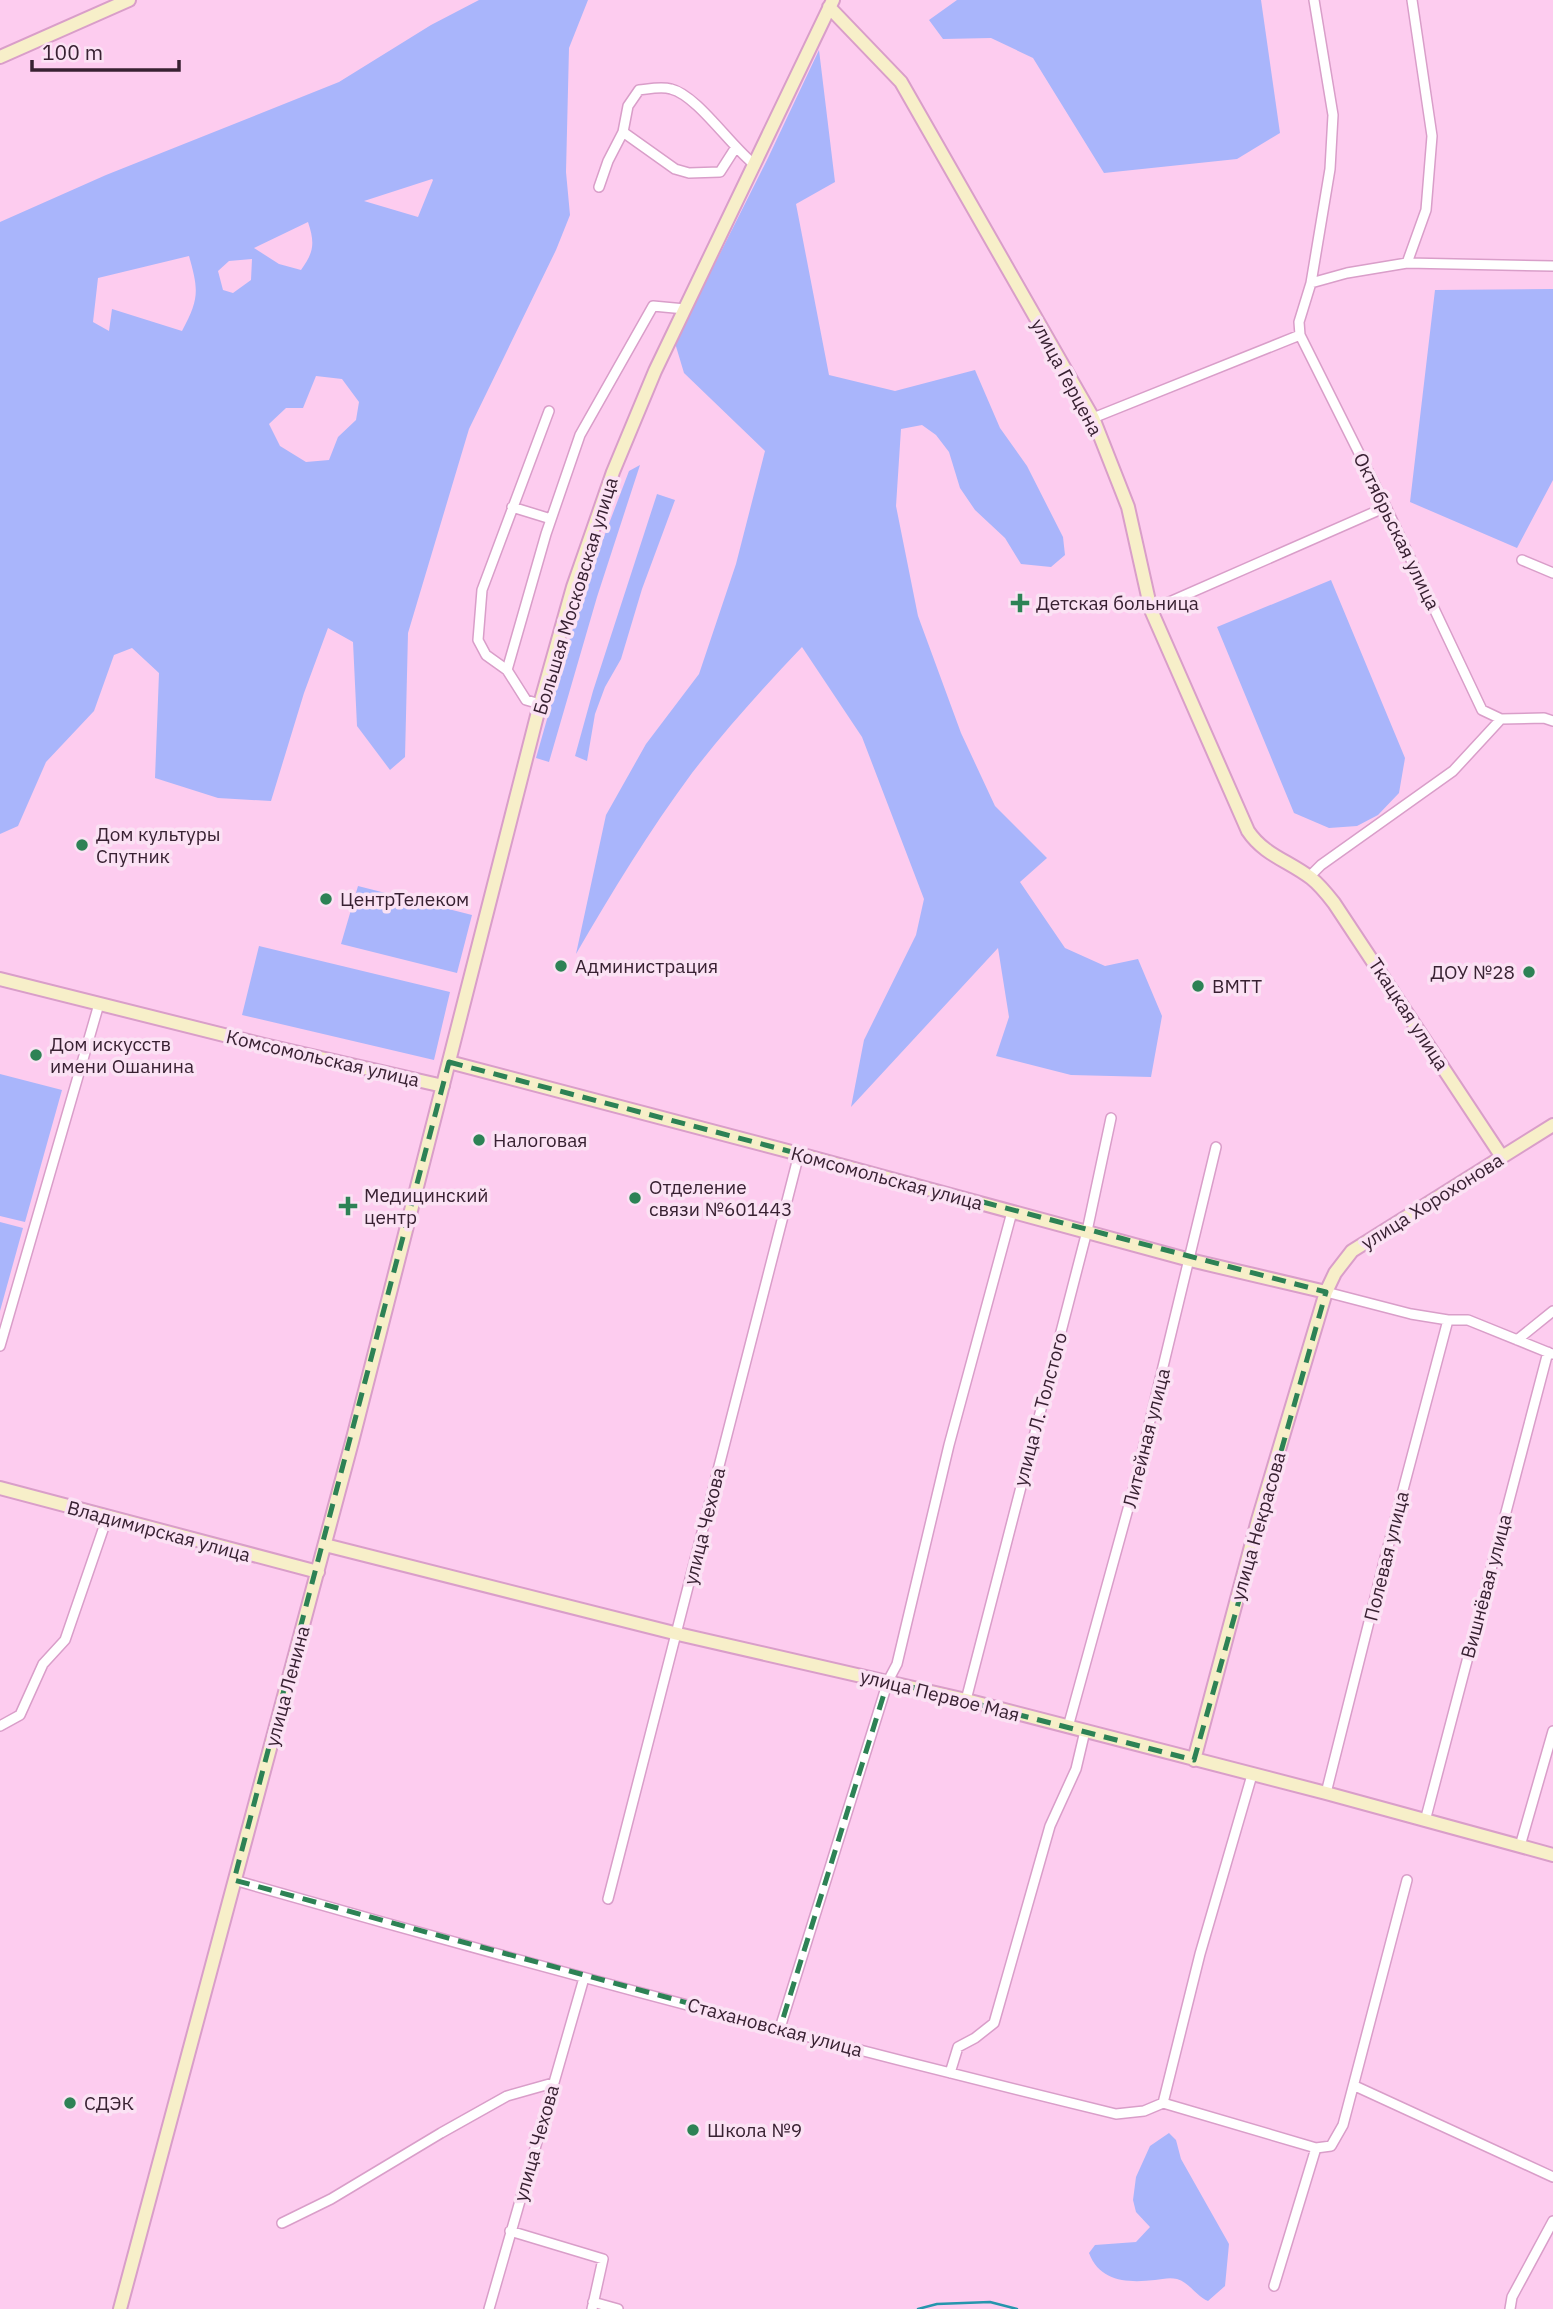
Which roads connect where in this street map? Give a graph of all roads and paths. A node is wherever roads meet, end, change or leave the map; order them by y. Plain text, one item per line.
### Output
1 (129, 0) edge
2 (1314, 0) edge
3 (1412, 0) edge
4 (831, 4) edge
5 (0, 57) edge
6 (623, 132) junction
7 (736, 147) junction
8 (755, 165) junction
9 (599, 187) dead end
10 (1407, 262) junction
11 (1553, 267) edge
12 (1311, 283) junction
13 (685, 309) junction
14 (1300, 335) junction
15 (549, 411) dead end
16 (1093, 418) junction
17 (512, 507) junction
18 (1386, 507) junction
19 (551, 519) junction
20 (1522, 559) dead end
21 (1553, 573) edge
22 (1151, 610) junction
23 (507, 670) junction
24 (540, 704) junction
25 (1501, 719) junction
26 (1553, 721) edge
27 (1309, 877) junction
28 (0, 979) edge
29 (99, 1004) junction
30 (449, 1062) junction
31 (443, 1086) junction
32 (1111, 1118) dead end
33 (1553, 1125) edge
34 (1216, 1147) dead end
35 (799, 1154) junction
36 (1502, 1157) junction
37 (1012, 1212) junction
38 (1087, 1231) junction
39 (1190, 1261) junction
40 (1326, 1292) junction
41 (1553, 1311) edge
42 (1448, 1320) junction
43 (1517, 1340) junction
44 (0, 1346) edge
45 (1551, 1353) edge
46 (0, 1489) edge
47 (107, 1518) junction
48 (325, 1545) junction
49 (318, 1572) junction
50 (678, 1634) junction
51 (888, 1681) junction
52 (966, 1700) junction
53 (0, 1726) edge
54 (1068, 1727) junction
55 (1085, 1731) junction
56 (1553, 1731) edge
57 (1194, 1760) junction
58 (1252, 1775) junction
59 (1326, 1793) junction
60 (1425, 1821) junction
61 (1520, 1846) junction
62 (1553, 1856) edge
63 (234, 1880) junction
64 (1406, 1880) dead end
65 (608, 1899) dead end
66 (584, 1978) junction
67 (780, 2028) junction
68 (950, 2073) junction
69 (553, 2083) junction
70 (1355, 2086) junction
71 (1163, 2103) junction
72 (1317, 2148) junction
73 (1553, 2177) edge
74 (1553, 2221) edge
75 (282, 2223) dead end
76 (510, 2231) junction
77 (1274, 2286) dead end
78 (593, 2306) edge
79 (120, 2309) edge
80 (489, 2309) edge
81 (618, 2309) edge
82 (1510, 2309) edge

1 - 5 street
2 - 12 street
3 - 10 street
4 - 8 street, Большая Московская улица
4 - 16 street, улица Герцена
6 - 7 street
6 - 7 street
6 - 9 street
7 - 8 street
8 - 13 street, Большая Московская улица
10 - 11 street
10 - 12 street
12 - 14 street
13 - 19 street
13 - 24 street, Большая Московская улица
14 - 16 street
14 - 18 street, Октябрьская улица
15 - 17 street
16 - 22 street, улица Герцена
17 - 19 street
17 - 23 street
18 - 22 street
18 - 25 street, Октябрьская улица
19 - 23 street
20 - 21 street
22 - 27 street, улица Герцена
23 - 24 street
24 - 30 street, Большая Московская улица
25 - 26 street
25 - 27 street
27 - 36 street, Ткацкая улица
28 - 29 street, Комсомольская улица
29 - 31 street, Комсомольская улица
29 - 44 street
30 - 31 street, улица Ленина
30 - 35 street, Комсомольская улица
31 - 48 street, улица Ленина
32 - 38 street, улица Л. Толстого
33 - 36 street, улица Хорохонова
34 - 39 street, Литейная улица
35 - 37 street, Комсомольская улица
35 - 50 street, улица Чехова
36 - 40 street, улица Хорохонова
37 - 38 street, Комсомольская улица
37 - 51 street
38 - 39 street, Комсомольская улица
38 - 52 street, улица Л. Толстого
39 - 40 street, Комсомольская улица
39 - 54 street, Литейная улица
40 - 42 street
40 - 57 street, улица Некрасова
41 - 43 street
42 - 43 street
42 - 59 street, Полевая улица
43 - 45 street
45 - 60 street, Вишнёвая улица
46 - 47 street, Владимирская улица
47 - 49 street, Владимирская улица
47 - 53 street
48 - 49 street, улица Ленина
48 - 50 street, улица Первое Мая
49 - 63 street, улица Ленина
50 - 51 street, улица Первое Мая
50 - 65 street, улица Чехова
51 - 52 street, улица Первое Мая
51 - 67 street
52 - 54 street, улица Первое Мая
54 - 55 street, улица Первое Мая
55 - 57 street, улица Первое Мая
55 - 68 street
56 - 61 street
57 - 58 street, улица Первое Мая
58 - 59 street, улица Первое Мая
58 - 71 street
59 - 60 street, улица Первое Мая
60 - 61 street, улица Первое Мая
61 - 62 street, улица Первое Мая
63 - 66 street, Стахановская улица
63 - 79 street, улица Ленина
64 - 70 street
66 - 67 street, Стахановская улица
66 - 69 street, улица Чехова
67 - 68 street, Стахановская улица
68 - 71 street, Стахановская улица
69 - 75 street
69 - 76 street, улица Чехова
70 - 72 street
70 - 73 street
71 - 72 street
72 - 77 street
74 - 82 street
76 - 78 street
76 - 80 street, улица Чехова
78 - 81 street

